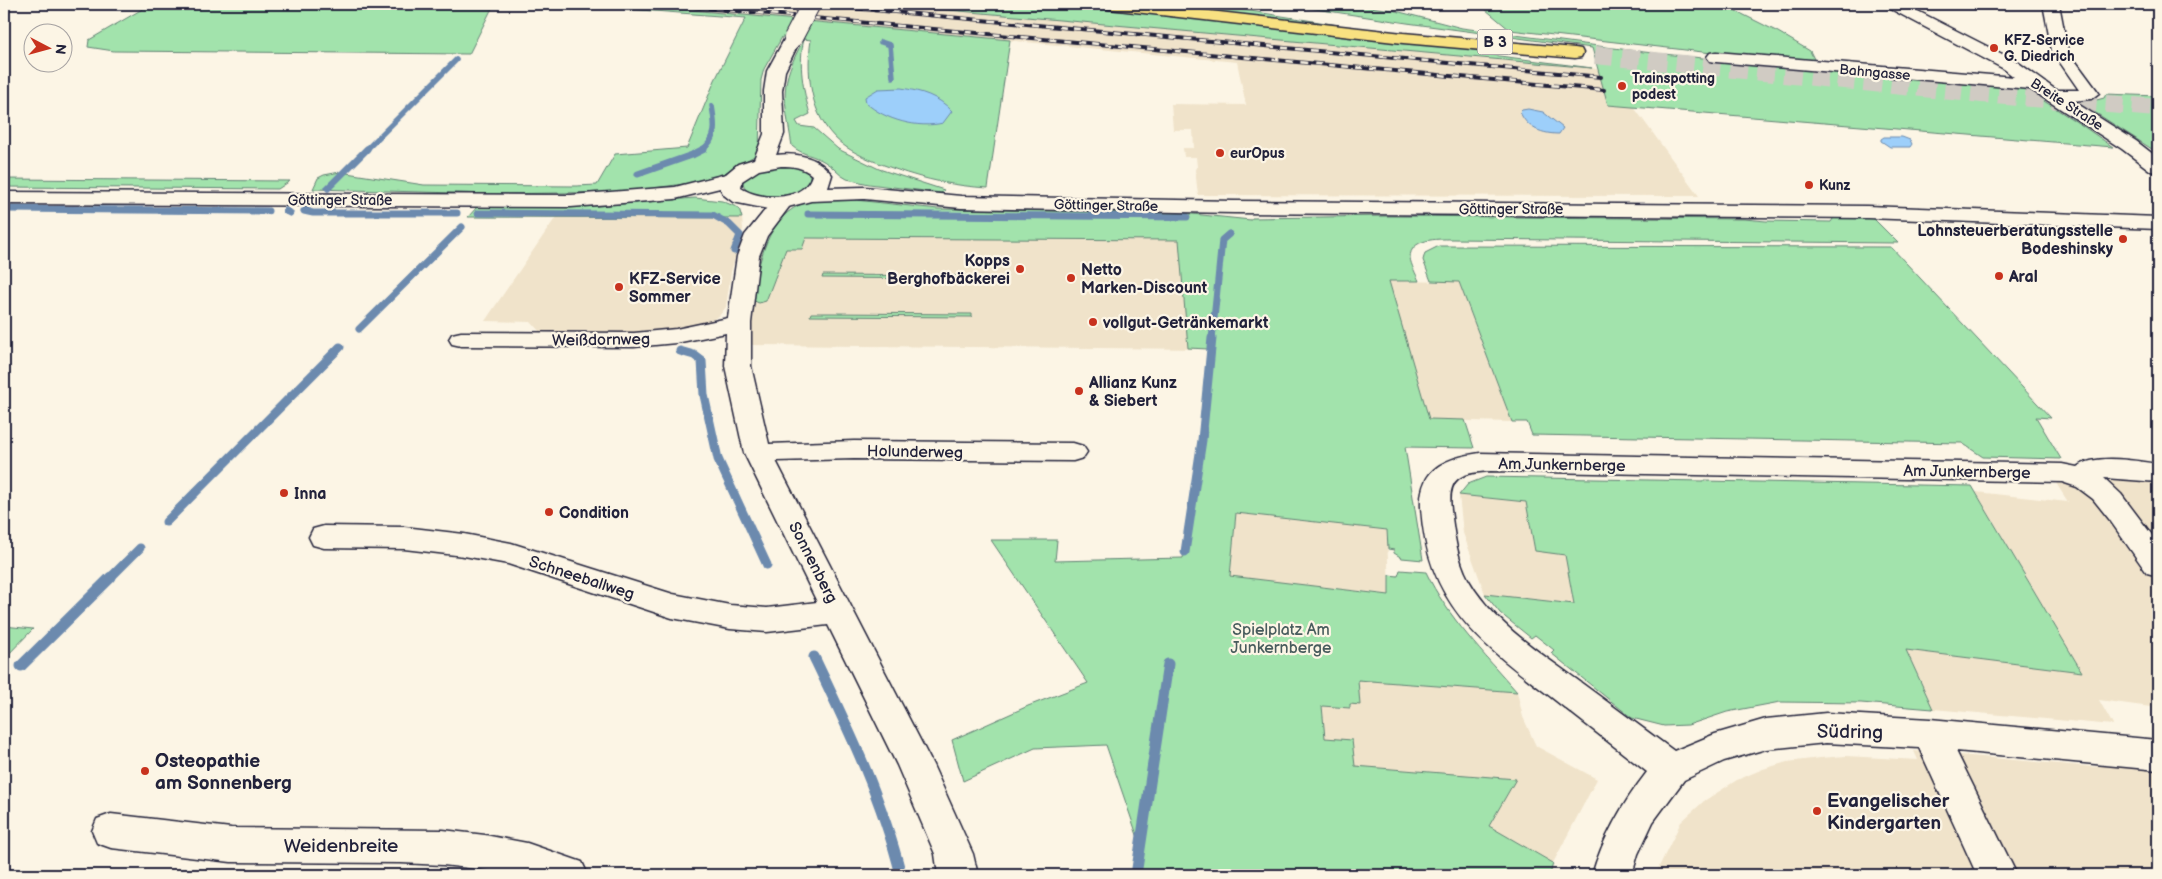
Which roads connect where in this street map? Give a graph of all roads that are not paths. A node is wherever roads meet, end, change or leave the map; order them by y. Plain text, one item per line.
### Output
1 (811, 4) edge
2 (1109, 4) edge
3 (1893, 4) edge
4 (2051, 4) edge
5 (1254, 5) dead end
6 (1575, 53) junction
7 (1594, 55) tunnel mouth
8 (1716, 57) dead end
9 (2034, 84) junction
10 (2052, 96) junction
11 (774, 134) junction
12 (789, 160) junction
13 (763, 162) junction
14 (2158, 167) edge
15 (822, 179) junction
16 (740, 192) junction
17 (864, 193) junction
18 (806, 195) junction
19 (4, 198) edge
20 (781, 203) junction
21 (2158, 222) edge
22 (756, 235) junction
23 (739, 323) junction
24 (461, 339) dead end
25 (1073, 452) dead end
26 (758, 453) junction
27 (2158, 473) edge
28 (2082, 478) junction
29 (324, 537) dead end
30 (2158, 565) edge
31 (839, 611) junction
32 (1930, 734) junction
33 (2158, 755) edge
34 (1671, 769) junction
35 (111, 831) dead end
36 (568, 875) edge
37 (958, 875) edge
38 (1612, 875) edge
39 (1997, 875) edge

1 - 11 street, bridge
2 - 6 highway
3 - 9 street, Breite Straße
4 - 10 street
5 - 6 highway, B 3
6 - 7 highway, B 3
8 - 9 street, Bahngasse
9 - 10 street, Breite Straße
10 - 14 street, Breite Straße
11 - 12 street
11 - 13 street
12 - 13 street, Göttinger Straße
12 - 15 street, Göttinger Straße
13 - 16 street, Göttinger Straße
15 - 17 street, Göttinger Straße
15 - 18 street, Göttinger Straße
16 - 19 street, Göttinger Straße
16 - 20 street, Göttinger Straße
16 - 22 street, Sonnenberg
17 - 18 street, Göttinger Straße
17 - 21 street, Göttinger Straße
18 - 20 street, Göttinger Straße
20 - 22 street, Sonnenberg
22 - 23 street, Sonnenberg
23 - 24 street, Weißdornweg
23 - 26 street, Sonnenberg
25 - 26 street, Holunderweg
26 - 31 street, Sonnenberg
27 - 28 street
28 - 30 street
28 - 34 street, Am Junkernberge
29 - 31 street, Schneeballweg
31 - 37 street, Sonnenberg
32 - 33 street, Südring
32 - 34 street, Südring
32 - 39 street
34 - 38 street, Südring
35 - 36 street, Weidenbreite

